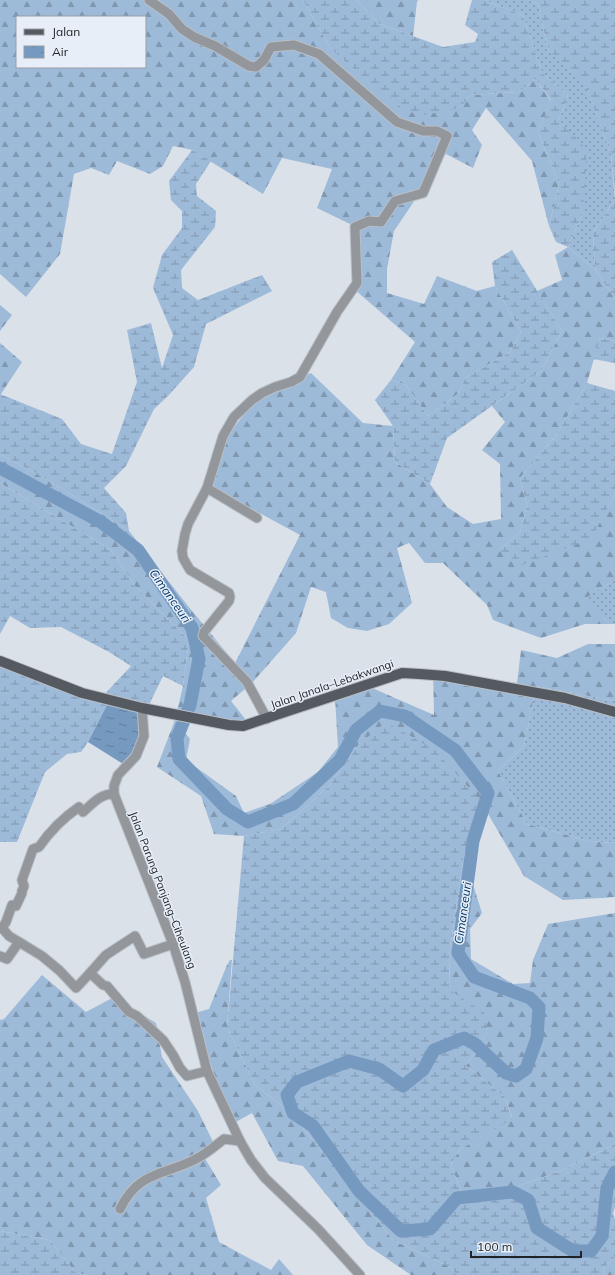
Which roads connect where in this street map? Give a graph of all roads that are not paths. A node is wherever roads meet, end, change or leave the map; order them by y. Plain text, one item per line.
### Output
1 (150, 0) edge
2 (207, 488) junction
3 (257, 518) dead end
4 (0, 661) edge
5 (142, 708) junction
6 (615, 712) edge
7 (267, 719) junction
8 (114, 794) junction
9 (19, 942) junction
10 (173, 944) junction
11 (0, 956) edge
12 (90, 973) junction
13 (207, 1071) junction
14 (240, 1141) junction
15 (120, 1209) dead end
16 (360, 1275) edge

1 - 2 street
2 - 3 street
2 - 7 street
4 - 5 main road
5 - 7 main road, Jalan Janala–Lebakwangi
5 - 8 street
6 - 7 main road, Jalan Janala–Lebakwangi
8 - 9 street
8 - 10 street, Jalan Parung Panjang–Ciheulang
9 - 11 street
9 - 12 street
10 - 12 street
10 - 13 street, Jalan Parung Panjang–Ciheulang
12 - 13 street
13 - 14 street, Jalan Parung Panjang–Ciheulang
14 - 15 street
14 - 16 street, Jalan Parung Panjang–Ciheulang

